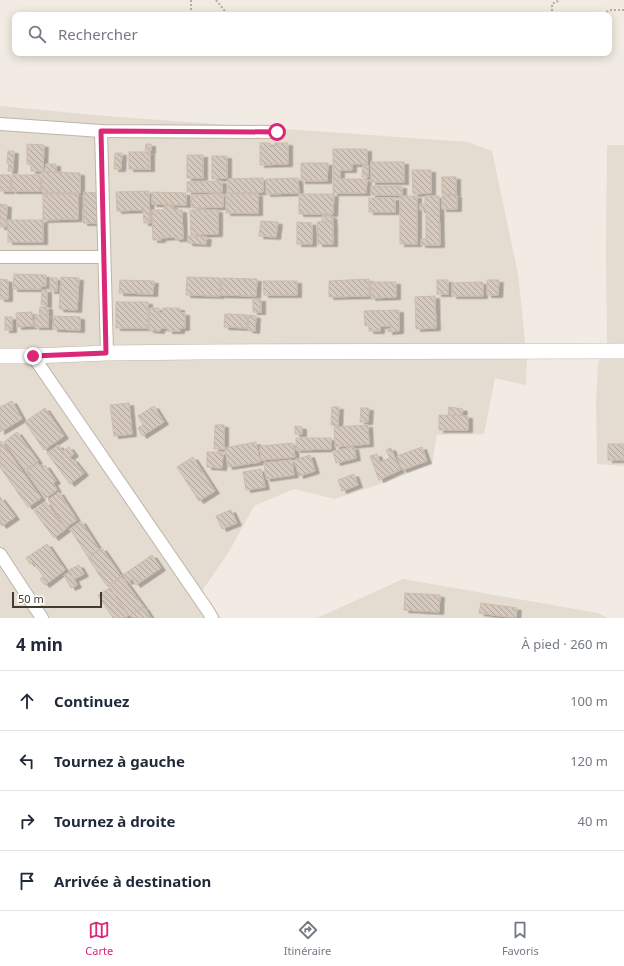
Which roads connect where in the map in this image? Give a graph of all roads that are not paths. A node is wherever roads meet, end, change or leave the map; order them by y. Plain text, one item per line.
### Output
1 (0, 124) edge
2 (101, 131) junction
3 (277, 132) dead end
4 (0, 257) edge
5 (104, 257) junction
6 (624, 351) edge
7 (106, 353) junction
8 (0, 356) edge
9 (33, 356) junction
10 (0, 554) edge
11 (207, 616) edge
12 (42, 618) edge

1 - 2 street
2 - 3 street
2 - 5 street
4 - 5 street
5 - 7 street
6 - 7 street
7 - 9 street
8 - 9 street
9 - 11 street
10 - 12 street

